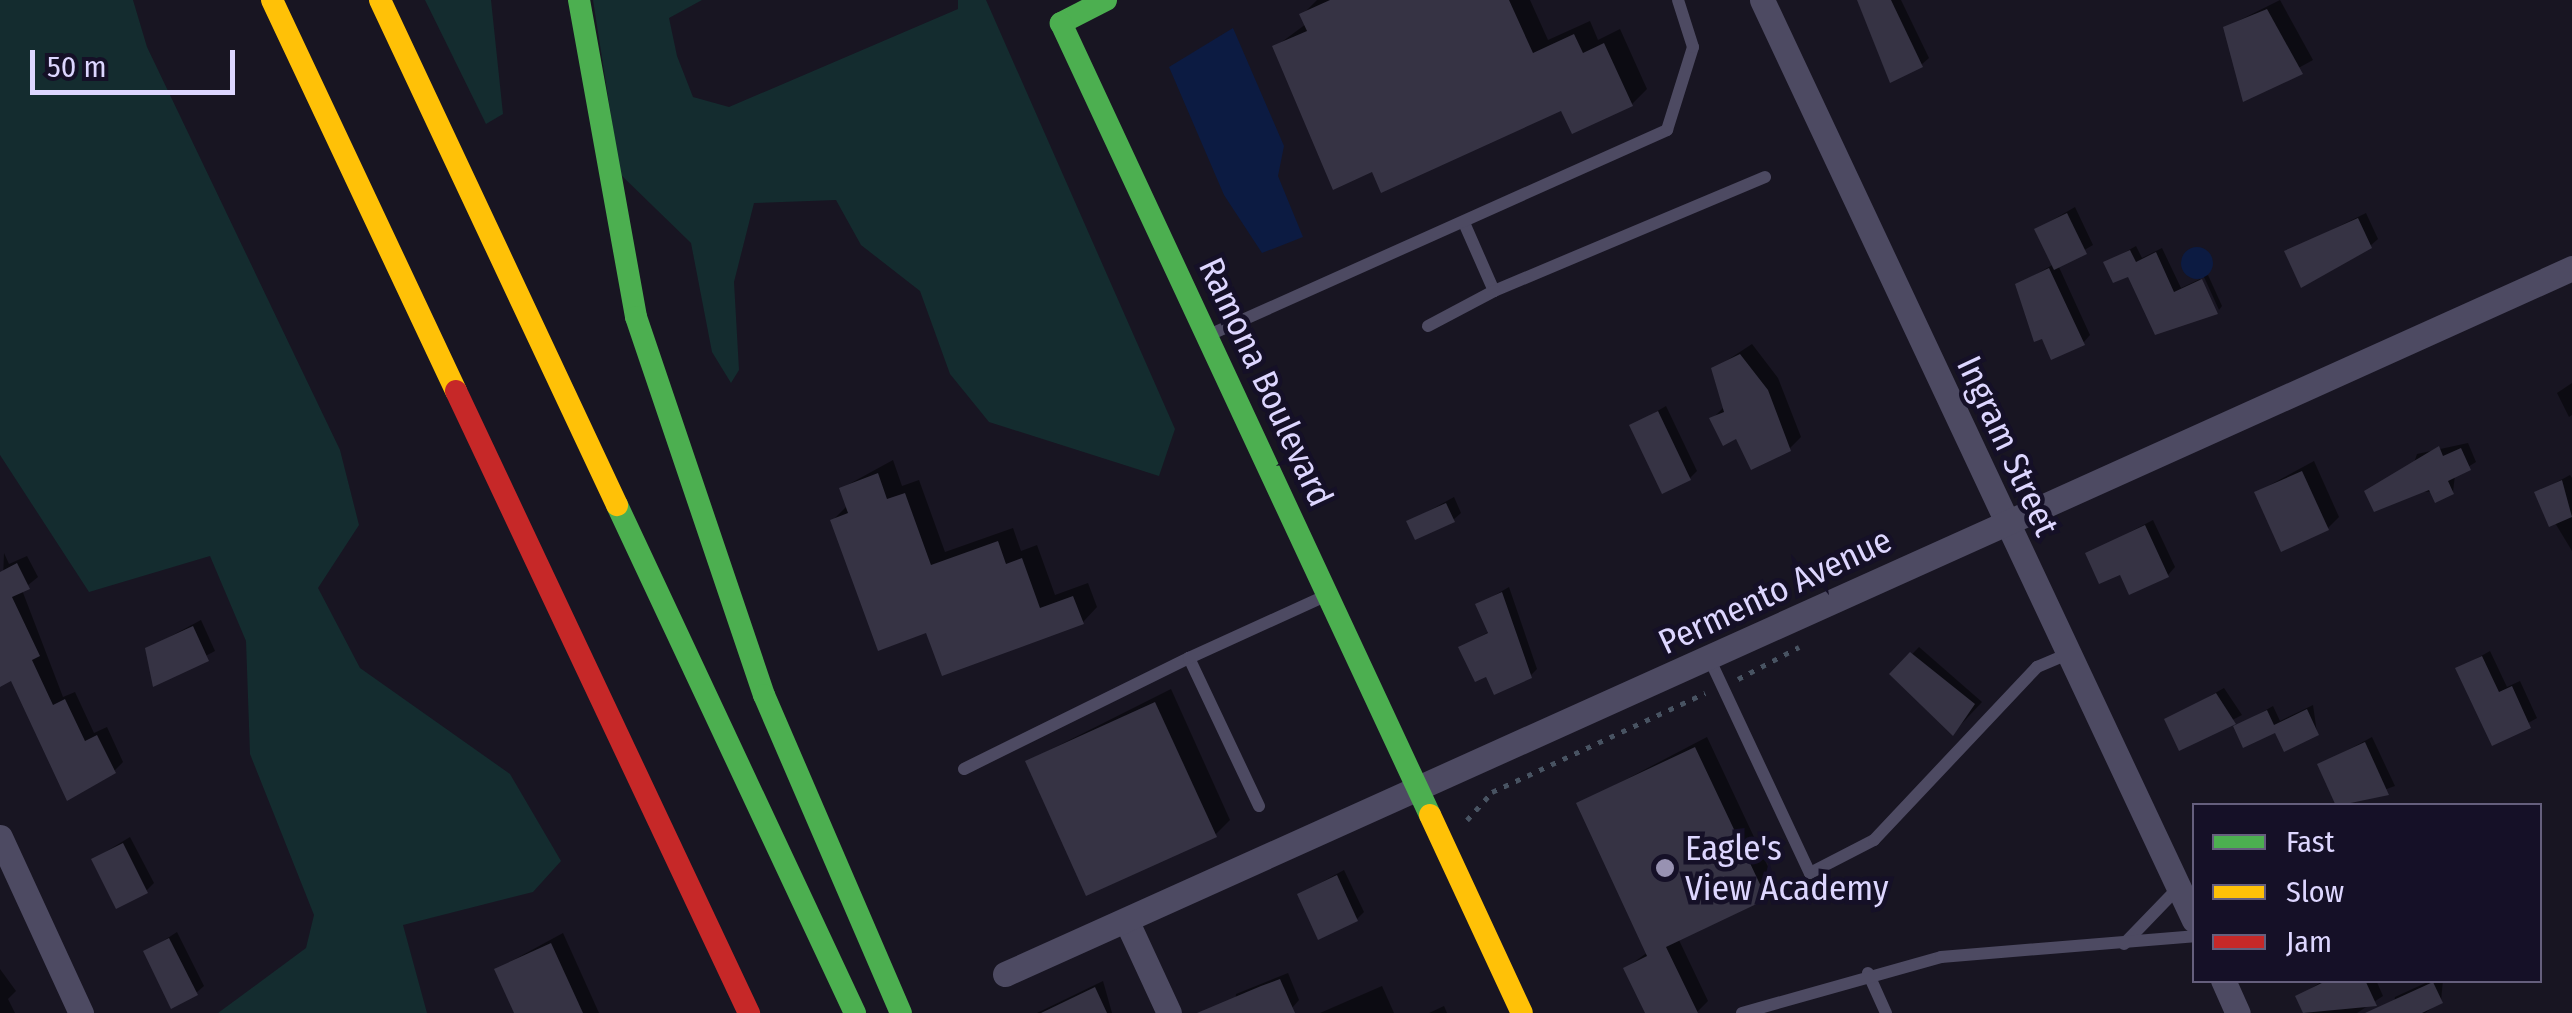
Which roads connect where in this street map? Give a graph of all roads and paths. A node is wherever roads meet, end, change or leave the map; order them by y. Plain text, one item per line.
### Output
1 (272, 0) edge
2 (380, 0) edge
3 (579, 0) edge
4 (1106, 0) edge
5 (1678, 0) edge
6 (1762, 0) edge
7 (1055, 11) edge
8 (304, 134) dead end
9 (1765, 177) dead end
10 (1465, 225) junction
11 (2572, 268) edge
12 (1494, 291) junction
13 (424, 326) junction
14 (1428, 326) dead end
15 (1206, 336) junction
16 (2006, 523) junction
17 (1327, 595) junction
18 (1813, 640) dead end
19 (2068, 654) junction
20 (1189, 658) junction
21 (1710, 660) junction
22 (1722, 686) junction
23 (964, 769) dead end
24 (1419, 794) junction
25 (1260, 806) dead end
26 (1464, 835) dead end
27 (0, 837) edge
28 (2179, 886) junction
29 (2192, 915) edge
30 (1127, 922) junction
31 (2192, 936) edge
32 (2124, 944) junction
33 (1868, 973) junction
34 (1005, 974) dead end
35 (2224, 983) edge
36 (81, 1013) edge
37 (749, 1013) edge
38 (855, 1013) edge
39 (901, 1013) edge
40 (1169, 1013) edge
41 (1522, 1013) edge
42 (1742, 1013) edge
43 (1886, 1013) edge
44 (2238, 1013) edge

1 - 13 main road
2 - 38 main road
3 - 39 main road
4 - 7 main road
5 - 10 lane
6 - 16 street, Ingram Street
7 - 15 main road, Ramona Boulevard
8 - 13 main road
9 - 12 lane
10 - 12 lane
10 - 15 lane
11 - 16 street, Permento Avenue
12 - 14 lane
13 - 37 main road
15 - 17 main road, Ramona Boulevard
16 - 19 street, Ingram Street
16 - 21 street, Permento Avenue
17 - 20 lane
17 - 24 main road, Ramona Boulevard
18 - 22 path
19 - 22 lane
19 - 28 street, Ingram Street
20 - 23 lane
20 - 25 lane
21 - 22 lane
21 - 24 street, Permento Avenue
22 - 26 path
24 - 30 street, Permento Avenue
24 - 41 main road, Ramona Boulevard
27 - 36 street
28 - 29 street, Ingram Street
28 - 32 lane
30 - 34 street, Permento Avenue
30 - 40 street
31 - 32 lane
32 - 33 lane
33 - 42 lane
33 - 43 lane
35 - 44 street

